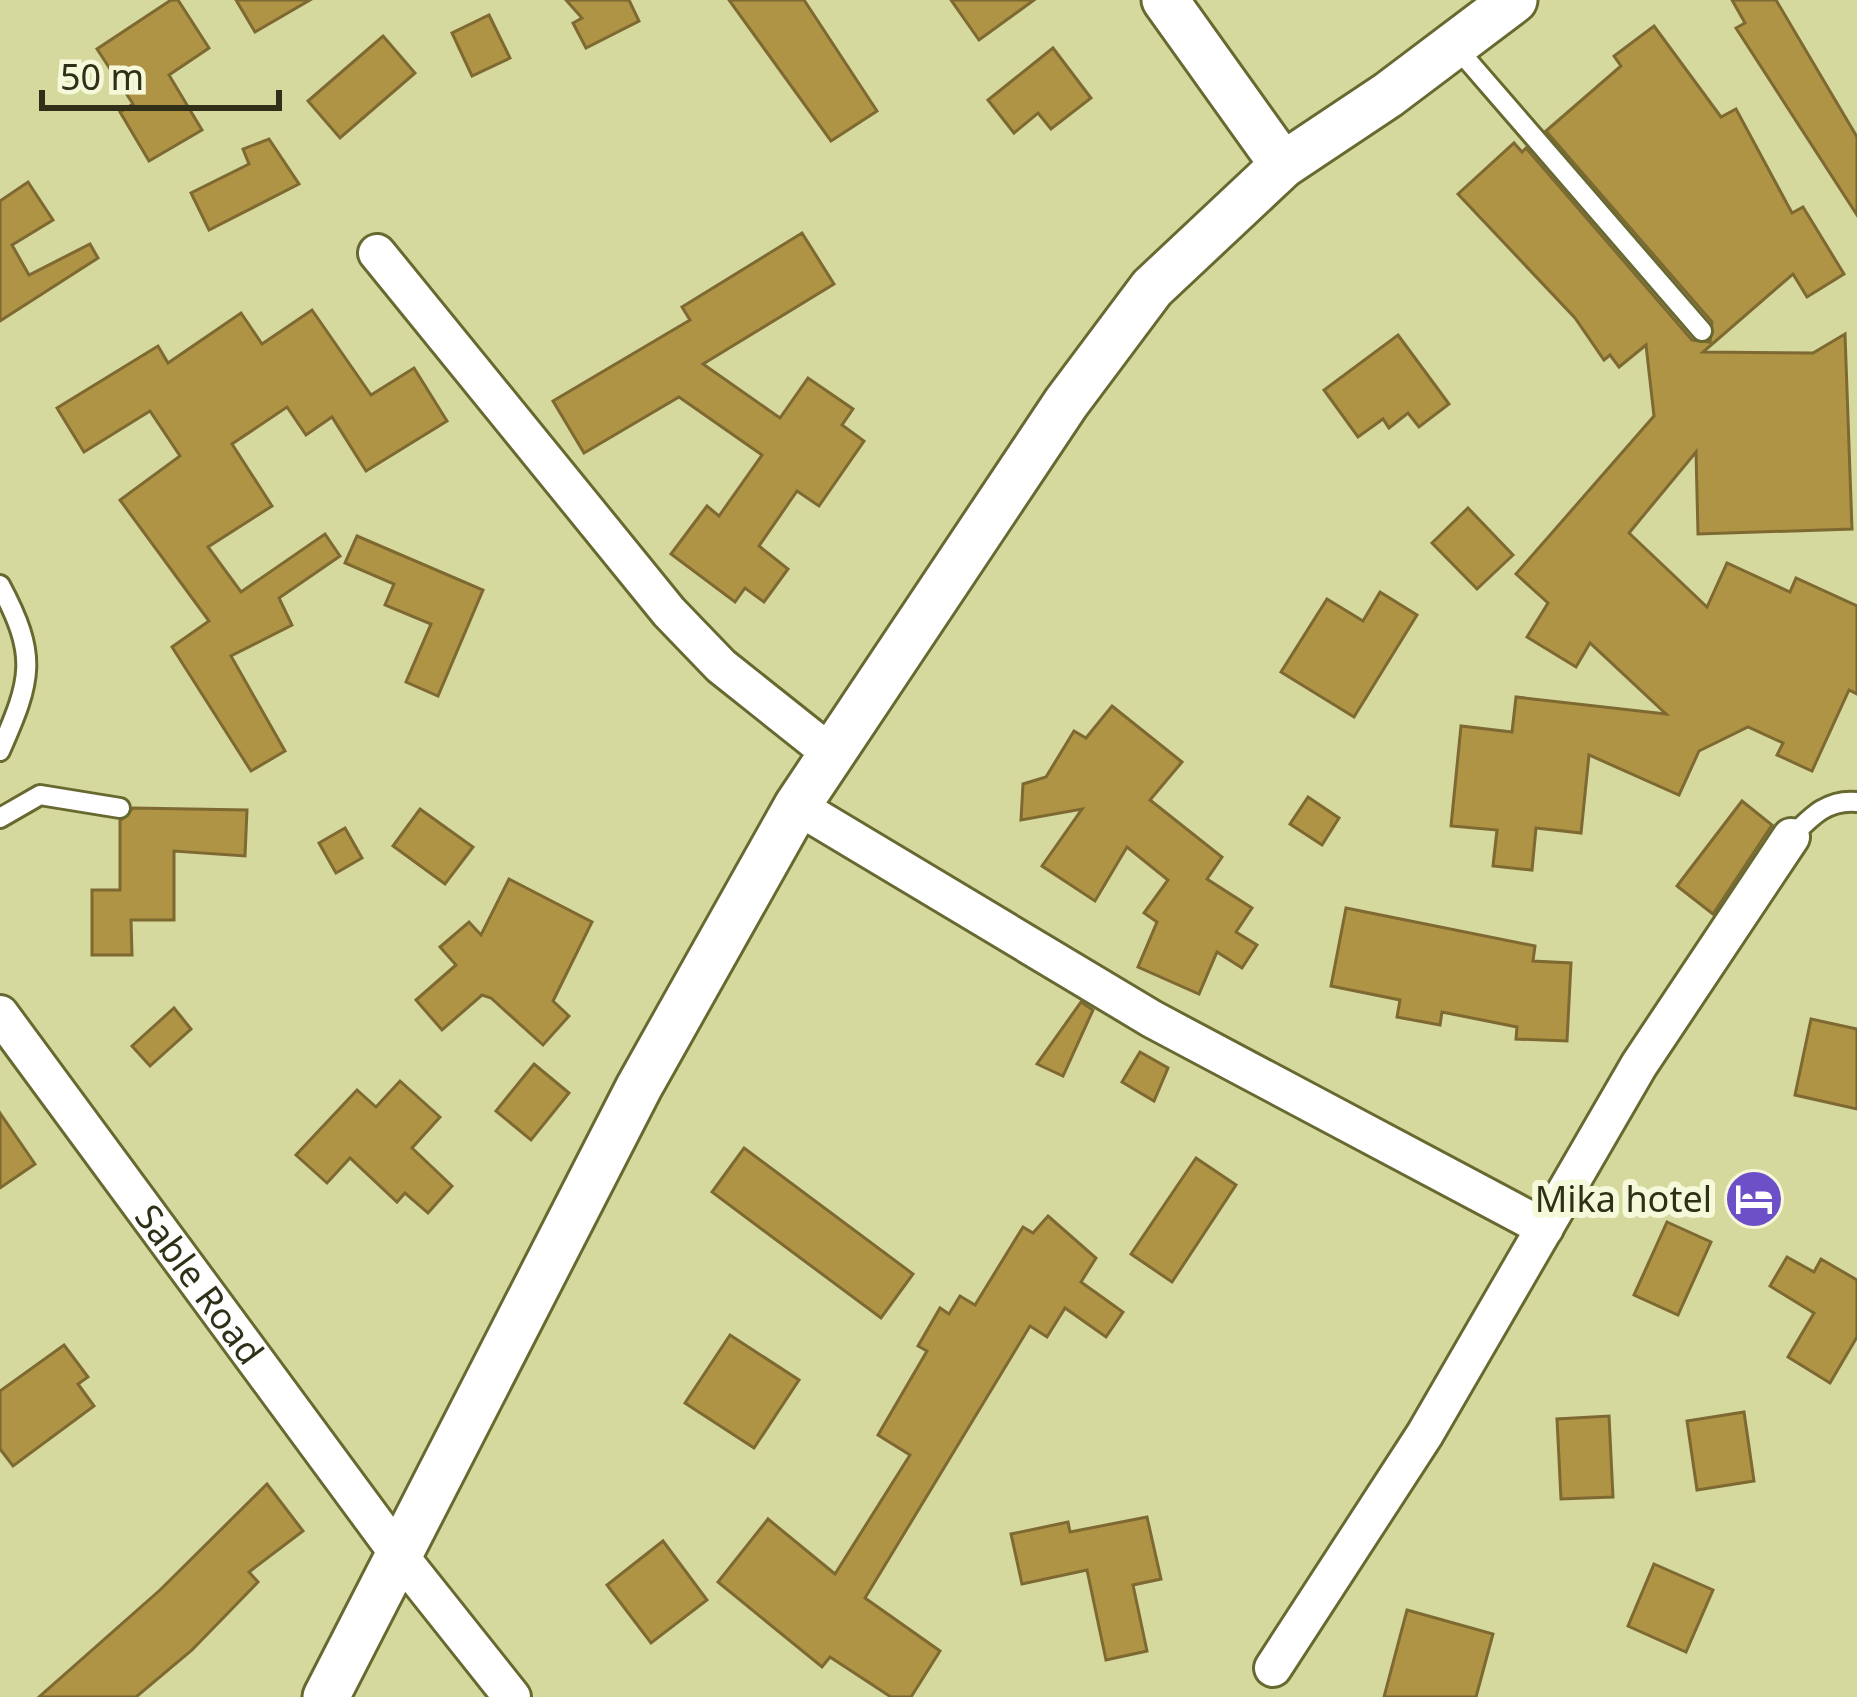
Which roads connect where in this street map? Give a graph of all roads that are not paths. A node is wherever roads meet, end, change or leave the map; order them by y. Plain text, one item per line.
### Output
1 (1165, 0) edge
2 (1514, 0) edge
3 (1453, 44) junction
4 (1283, 165) junction
5 (377, 253) dead end
6 (1702, 331) dead end
7 (0, 585) edge
8 (0, 751) edge
9 (829, 752) junction
10 (1857, 802) edge
11 (797, 806) junction
12 (120, 808) dead end
13 (0, 818) edge
14 (1791, 837) joint
15 (0, 1014) edge
16 (1545, 1228) junction
17 (399, 1555) junction
18 (1273, 1668) dead end
19 (326, 1697) edge
20 (512, 1697) edge

1 - 4 street
2 - 3 street
3 - 4 street
3 - 6 lane
4 - 9 street
5 - 9 street
7 - 8 lane
9 - 11 street
10 - 14 lane
11 - 16 street
11 - 17 street
12 - 13 lane
14 - 16 street
15 - 17 street, Sable Road
16 - 18 street
17 - 19 street
17 - 20 street, Sable Road

